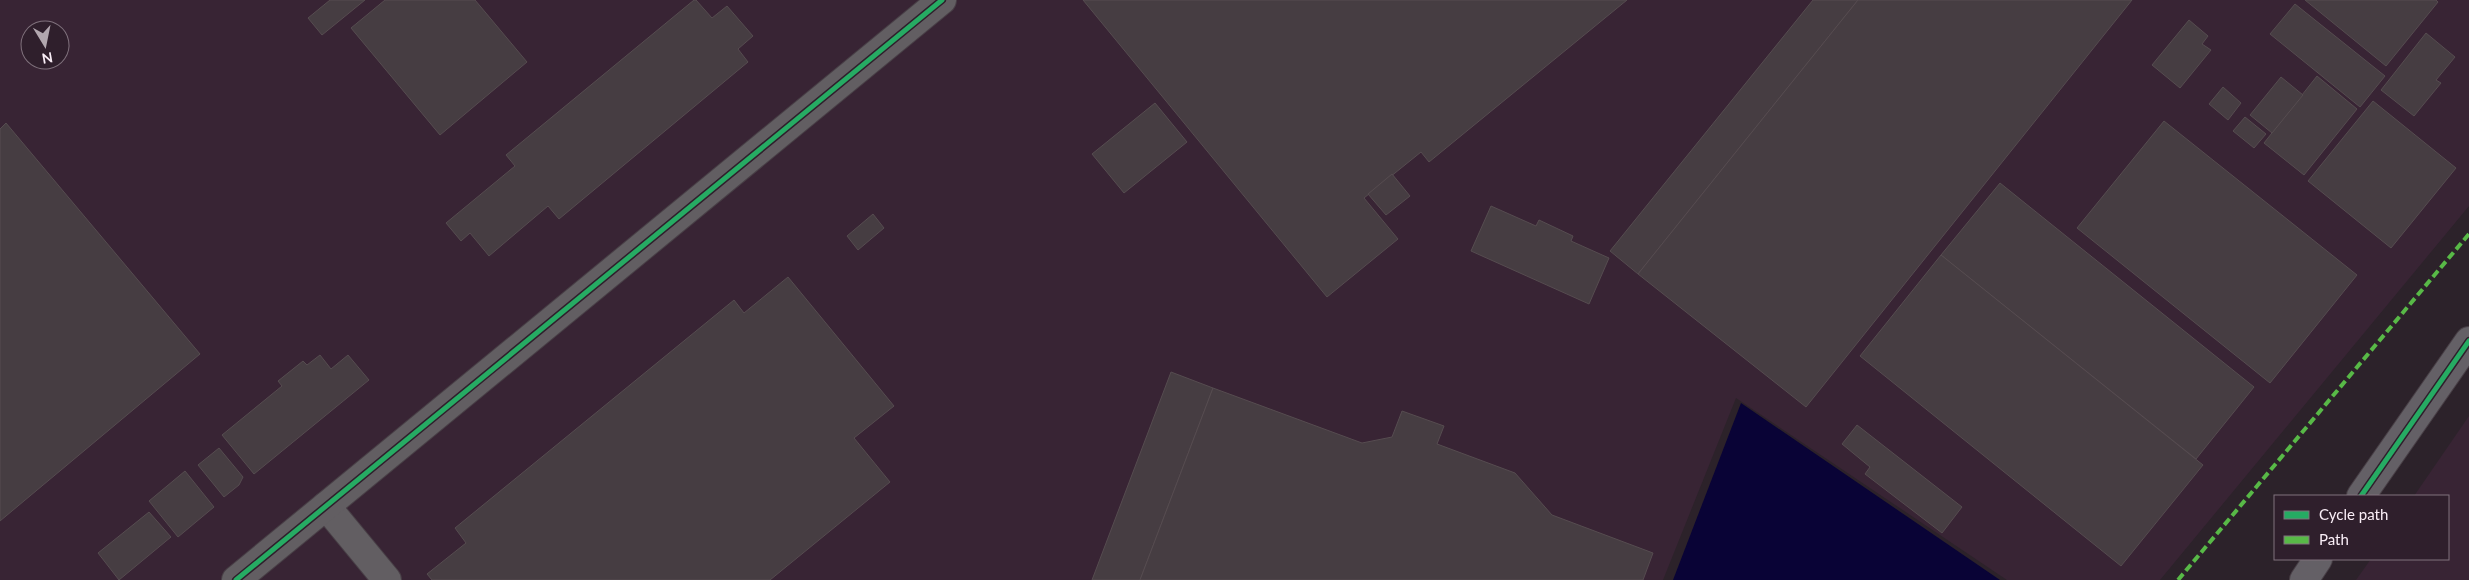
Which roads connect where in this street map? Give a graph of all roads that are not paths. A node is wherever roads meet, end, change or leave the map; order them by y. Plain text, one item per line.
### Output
1 (942, 0) edge
2 (2469, 341) edge
3 (2362, 495) edge
4 (326, 506) junction
5 (2317, 560) edge
6 (236, 580) edge
7 (387, 580) edge
8 (2304, 580) edge

1 - 4 street
2 - 3 street
4 - 6 street
4 - 7 street
5 - 8 street

